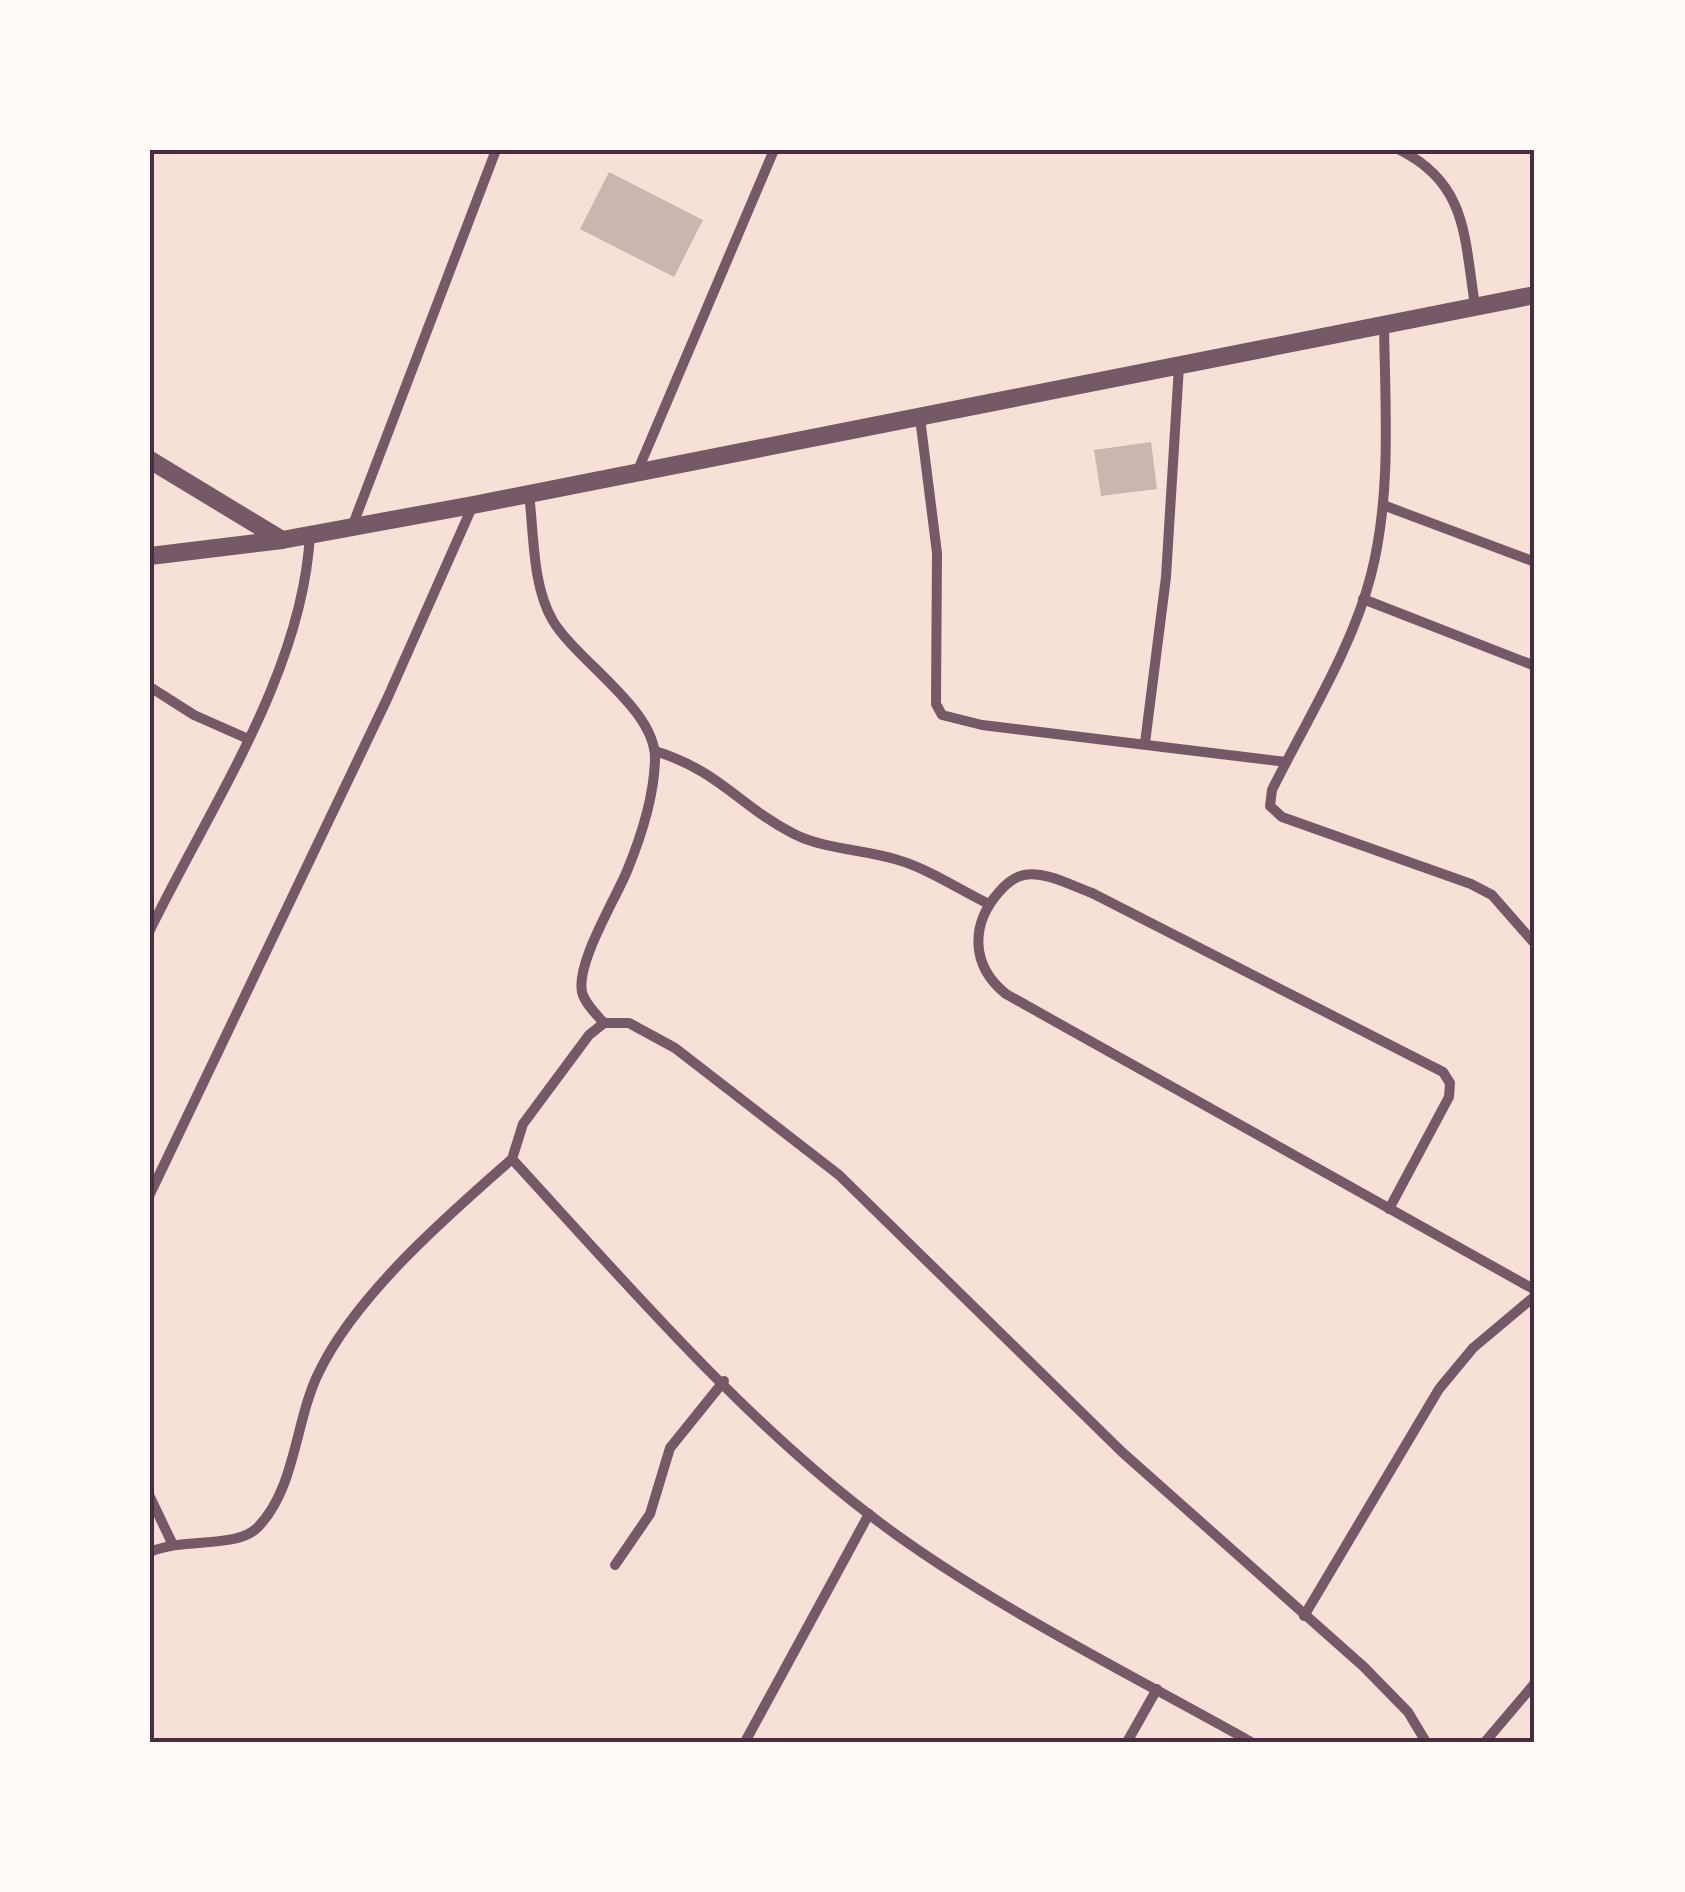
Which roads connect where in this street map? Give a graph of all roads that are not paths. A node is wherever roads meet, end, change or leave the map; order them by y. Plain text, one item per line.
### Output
1 (496, 150) edge
2 (774, 150) edge
3 (1400, 150) edge
4 (1535, 295) edge
5 (1475, 305) junction
6 (1384, 323) junction
7 (1179, 366) junction
8 (920, 418) junction
9 (150, 460) edge
10 (638, 470) junction
11 (529, 493) junction
12 (473, 504) junction
13 (1383, 505) junction
14 (352, 527) junction
15 (310, 534) junction
16 (282, 540) junction
17 (150, 556) edge
18 (1535, 562) edge
19 (1362, 599) junction
20 (1535, 666) edge
21 (150, 687) edge
22 (246, 738) junction
23 (1145, 743) junction
24 (656, 751) junction
25 (1286, 762) junction
26 (989, 904) junction
27 (150, 930) edge
28 (1535, 944) edge
29 (604, 1023) junction
30 (512, 1159) junction
31 (150, 1194) edge
32 (1389, 1209) junction
33 (1535, 1293) edge
34 (724, 1380) junction
35 (150, 1497) edge
36 (869, 1514) junction
37 (172, 1542) junction
38 (150, 1552) edge
39 (616, 1566) dead end
40 (1304, 1616) junction
41 (1535, 1683) edge
42 (1157, 1688) junction
43 (744, 1742) edge
44 (1127, 1742) edge
45 (1251, 1742) edge
46 (1426, 1742) edge
47 (1485, 1742) edge

1 - 14 street
2 - 10 street
3 - 5 street
4 - 5 street
5 - 6 street
6 - 7 street
6 - 13 street
7 - 8 street
7 - 23 street
8 - 10 street
8 - 23 street
9 - 16 street
10 - 11 street
11 - 12 street
11 - 24 street
12 - 14 street
12 - 31 street
13 - 18 street
13 - 19 street
14 - 15 street
15 - 16 street
15 - 22 street
16 - 17 street
19 - 20 street
19 - 25 street
21 - 22 street
22 - 27 street
23 - 25 street
24 - 26 street
24 - 29 street
25 - 28 street
26 - 32 street
26 - 32 street
29 - 30 street
29 - 40 street
30 - 34 street
30 - 37 street
32 - 33 street
33 - 40 street
34 - 36 street
34 - 39 street
35 - 37 street
36 - 42 street
36 - 43 street
37 - 38 street
40 - 46 street
41 - 47 street
42 - 44 street
42 - 45 street

